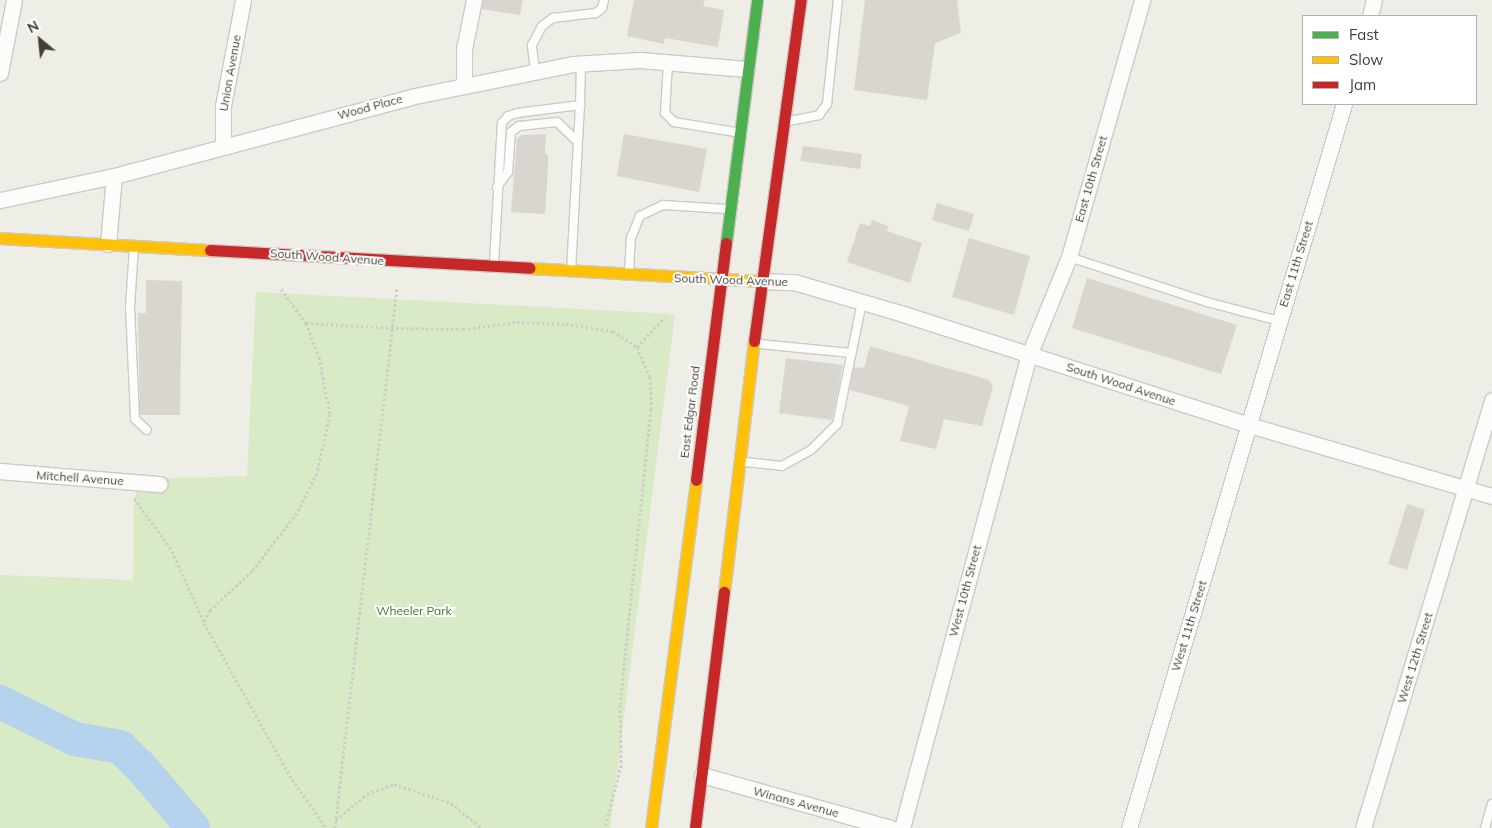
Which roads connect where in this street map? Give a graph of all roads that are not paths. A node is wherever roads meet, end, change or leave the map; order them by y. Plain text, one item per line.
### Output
1 (14, 0) edge
2 (243, 0) edge
3 (474, 0) edge
4 (604, 0) edge
5 (757, 0) edge
6 (801, 0) edge
7 (838, 0) edge
8 (1142, 0) edge
9 (1374, 0) edge
10 (1370, 15) edge
11 (581, 63) junction
12 (668, 63) junction
13 (747, 69) junction
14 (535, 71) junction
15 (0, 73) edge
16 (464, 85) junction
17 (580, 104) junction
18 (1344, 105) edge
19 (784, 122) junction
20 (740, 133) junction
21 (577, 141) junction
22 (223, 146) junction
23 (114, 176) junction
24 (497, 188) junction
25 (0, 200) edge
26 (729, 209) junction
27 (0, 238) edge
28 (108, 244) junction
29 (134, 245) junction
30 (1069, 257) junction
31 (494, 268) junction
32 (571, 271) junction
33 (629, 275) junction
34 (721, 279) junction
35 (761, 281) junction
36 (862, 302) junction
37 (1279, 321) junction
38 (755, 344) junction
39 (852, 353) junction
40 (1028, 355) junction
41 (1492, 400) edge
42 (1249, 425) junction
43 (147, 430) dead end
44 (740, 460) junction
45 (0, 471) edge
46 (160, 484) dead end
47 (1466, 488) junction
48 (1492, 496) edge
49 (702, 776) junction
50 (1492, 804) edge
51 (884, 827) edge
52 (651, 828) edge
53 (695, 828) edge
54 (902, 828) edge
55 (1129, 828) edge
56 (1363, 828) edge
57 (1485, 828) edge

1 - 15 street
2 - 22 street, Union Avenue
3 - 16 street
4 - 14 lane
5 - 13 main road, East Edgar Road
6 - 19 main road
7 - 19 lane
8 - 30 street, East 10th Street
9 - 10 street
11 - 12 street, Wood Place
11 - 14 street, Wood Place
11 - 17 lane
12 - 13 street, Wood Place
12 - 20 lane
13 - 20 main road, East Edgar Road
14 - 16 street, Wood Place
16 - 22 street, Wood Place
17 - 21 lane
17 - 24 lane
18 - 37 street, East 11th Street
19 - 35 main road
20 - 26 main road, East Edgar Road
21 - 24 lane
21 - 32 lane
22 - 23 street, Wood Place
23 - 25 street, Wood Place
23 - 28 street
24 - 31 lane
26 - 33 lane
26 - 34 main road, East Edgar Road
27 - 28 main road, South Wood Avenue
28 - 29 main road, South Wood Avenue
29 - 31 main road, South Wood Avenue
29 - 43 lane
30 - 37 lane
30 - 40 street, East 10th Street
31 - 32 main road, South Wood Avenue
32 - 33 main road, South Wood Avenue
33 - 34 main road, South Wood Avenue
34 - 35 main road, South Wood Avenue
34 - 52 main road, East Edgar Road
35 - 36 street, South Wood Avenue
35 - 38 main road
36 - 39 lane
36 - 40 street, South Wood Avenue
37 - 42 street, East 11th Street
38 - 39 lane
38 - 44 main road
39 - 44 lane
40 - 42 street, South Wood Avenue
40 - 54 street, West 10th Street
41 - 47 street, West 12th Street
42 - 47 street, South Wood Avenue
42 - 55 street, West 11th Street
44 - 49 main road
45 - 46 street, Mitchell Avenue
47 - 48 street, South Wood Avenue
47 - 56 street, West 12th Street
49 - 51 street, Winans Avenue
49 - 53 main road
50 - 57 lane

